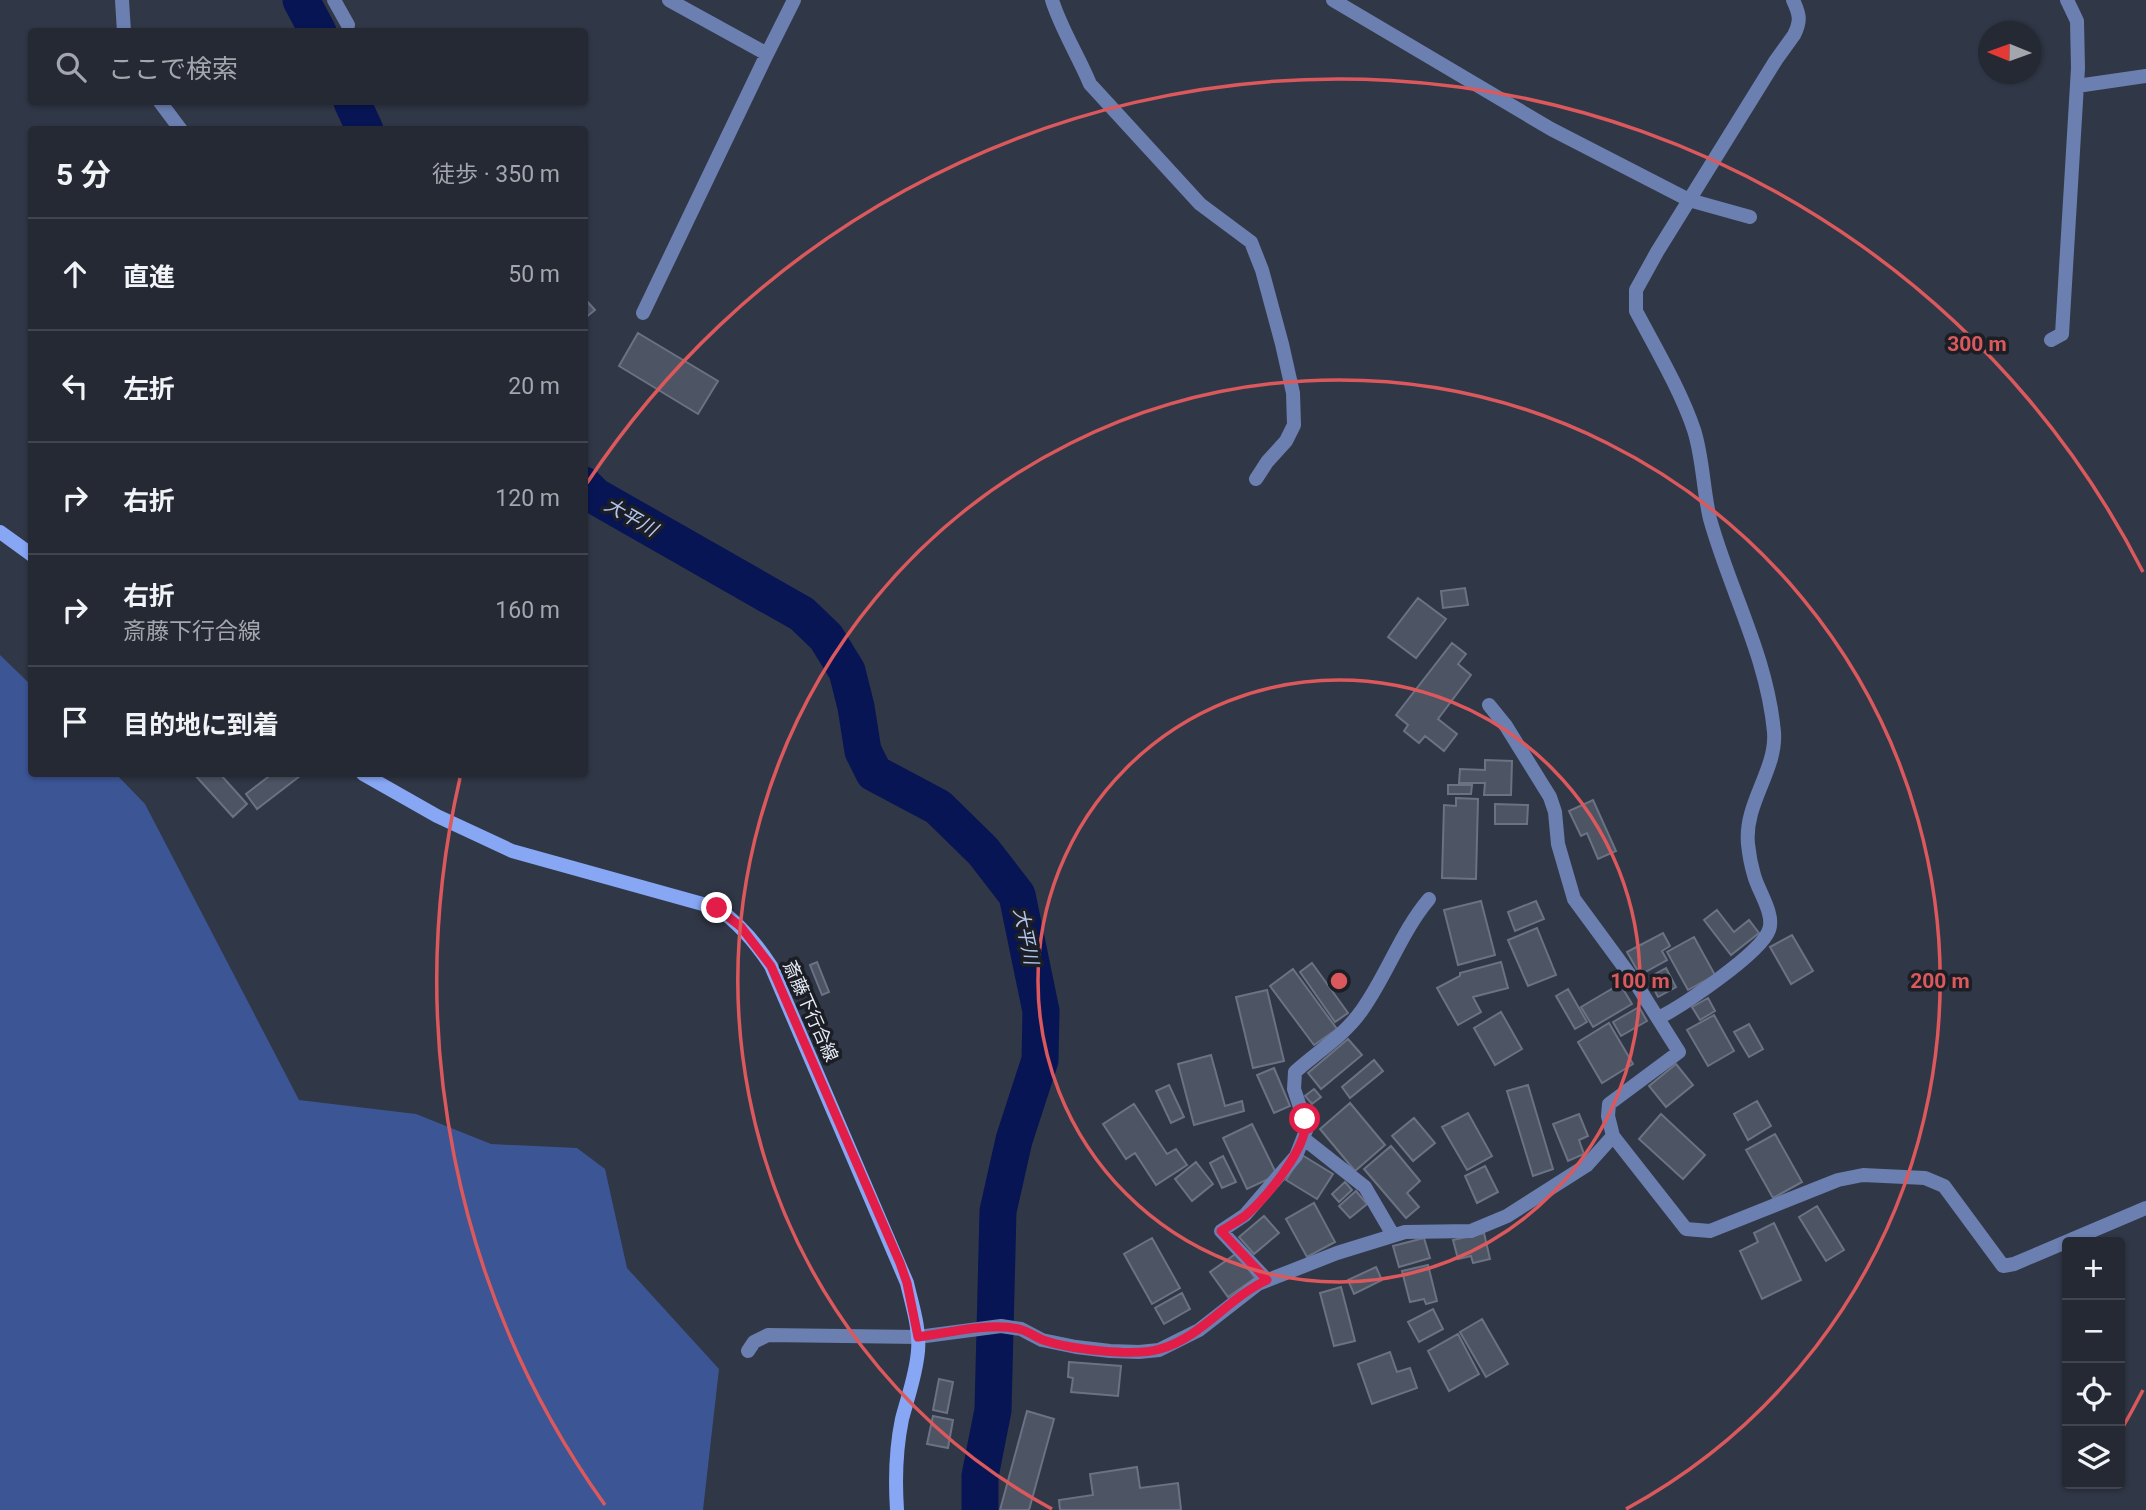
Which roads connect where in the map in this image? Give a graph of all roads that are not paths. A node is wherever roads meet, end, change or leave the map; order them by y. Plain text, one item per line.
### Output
1 (122, 0) edge
2 (334, 0) edge
3 (669, 0) edge
4 (794, 0) edge
5 (1052, 0) edge
6 (1333, 0) edge
7 (1793, 0) edge
8 (2067, 0) edge
9 (348, 25) dead end
10 (124, 28) edge
11 (767, 54) junction
12 (2146, 76) edge
13 (2077, 86) junction
14 (162, 105) edge
15 (178, 126) edge
16 (1689, 200) junction
17 (1750, 217) dead end
18 (643, 313) dead end
19 (2051, 340) dead end
20 (1256, 479) dead end
21 (0, 532) edge
22 (28, 552) edge
23 (1489, 705) dead end
24 (368, 777) edge
25 (1429, 899) dead end
26 (1658, 1018) junction
27 (1613, 1136) junction
28 (1303, 1138) junction
29 (2146, 1208) edge
30 (1394, 1235) junction
31 (1267, 1280) junction
32 (918, 1337) junction
33 (748, 1351) dead end
34 (897, 1510) edge

1 - 10 street
2 - 9 street
3 - 11 street
4 - 11 street
5 - 20 street
6 - 16 street
7 - 16 street
8 - 13 street
11 - 18 street
12 - 13 street
13 - 19 street
14 - 15 street
16 - 17 street
16 - 26 street
21 - 22 main road
23 - 26 street
24 - 32 main road, 斎藤下行合線
25 - 28 street
26 - 27 street
27 - 29 street
27 - 30 street
28 - 30 street
28 - 31 street
30 - 31 street
31 - 32 street
32 - 33 street
32 - 34 main road, 斎藤下行合線

